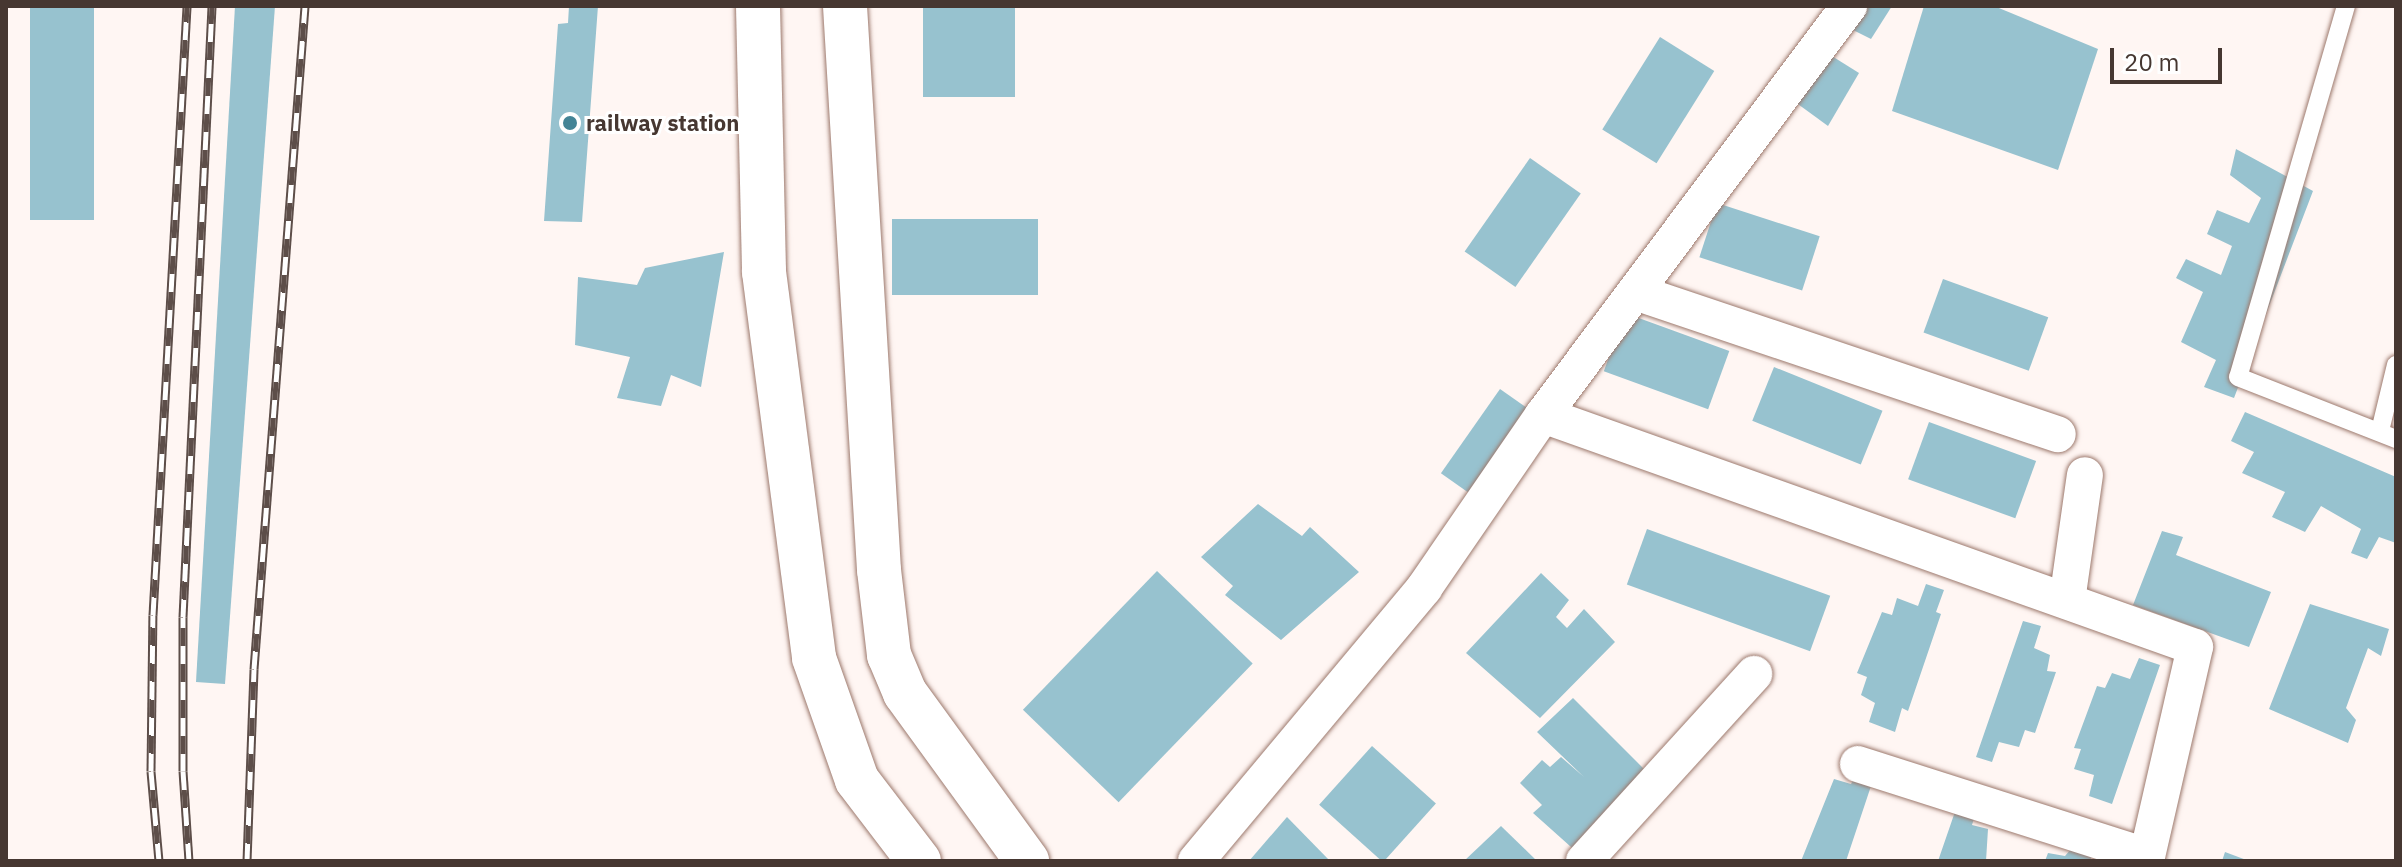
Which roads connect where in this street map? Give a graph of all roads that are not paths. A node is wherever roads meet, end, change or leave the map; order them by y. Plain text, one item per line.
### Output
1 (758, 6) edge
2 (845, 6) edge
3 (1849, 6) edge
4 (2346, 6) edge
5 (1635, 292) junction
6 (2396, 365) edge
7 (1543, 415) junction
8 (2058, 434) dead end
9 (2388, 435) edge
10 (2085, 475) dead end
11 (2067, 601) junction
12 (1754, 674) dead end
13 (1858, 764) dead end
14 (2146, 859) edge
15 (919, 861) edge
16 (1027, 861) edge
17 (1196, 861) edge
18 (1584, 861) edge

1 - 15 street
2 - 16 street
3 - 5 street
4 - 9 lane
5 - 7 street
5 - 8 street
6 - 9 lane
7 - 11 street
7 - 17 street
10 - 11 street
11 - 14 street
12 - 18 street
13 - 14 street

